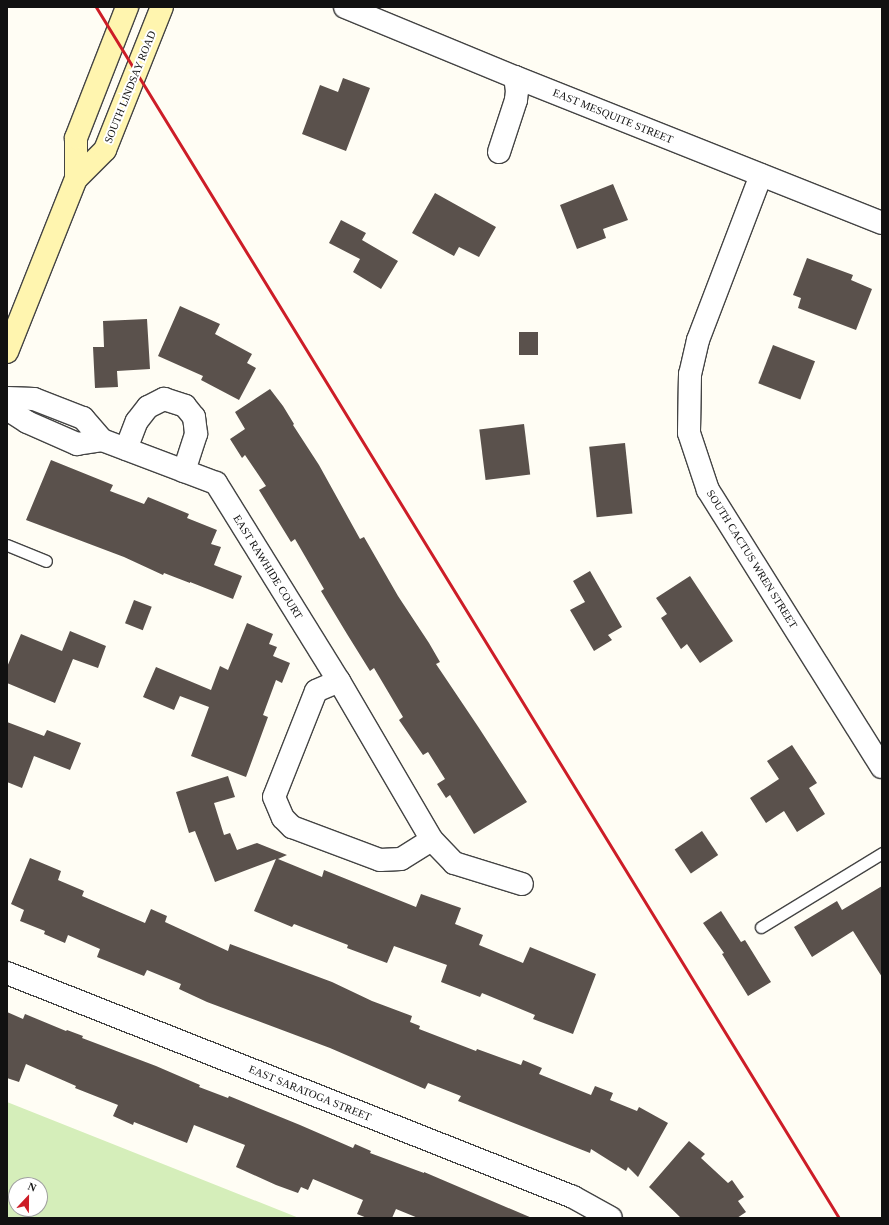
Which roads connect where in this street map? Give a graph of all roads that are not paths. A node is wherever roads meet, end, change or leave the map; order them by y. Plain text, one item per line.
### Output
1 (127, 7) edge
2 (162, 7) edge
3 (345, 7) edge
4 (515, 77) junction
5 (499, 152) dead end
6 (762, 175) junction
7 (76, 179) junction
8 (882, 223) edge
9 (7, 352) edge
10 (7, 398) edge
11 (7, 409) edge
12 (102, 440) junction
13 (126, 449) junction
14 (184, 470) junction
15 (7, 545) edge
16 (46, 561) dead end
17 (339, 681) junction
18 (882, 767) edge
19 (432, 840) junction
20 (882, 853) edge
21 (522, 884) dead end
22 (761, 927) dead end
23 (7, 973) edge
24 (611, 1218) edge

1 - 7 main road, SOUTH LINDSAY ROAD
2 - 7 main road, SOUTH LINDSAY ROAD
3 - 4 street, EAST MESQUITE STREET
4 - 5 street
4 - 6 street, EAST MESQUITE STREET
6 - 8 street, EAST MESQUITE STREET
6 - 18 street, SOUTH CACTUS WREN STREET
7 - 9 main road, SOUTH LINDSAY ROAD
10 - 12 street, EAST RAWHIDE COURT
11 - 12 street, EAST RAWHIDE COURT
12 - 13 street, EAST RAWHIDE COURT
13 - 14 street, EAST RAWHIDE COURT
13 - 14 street
14 - 17 street, EAST RAWHIDE COURT
15 - 16 lane
17 - 19 street, EAST RAWHIDE COURT
17 - 19 street
19 - 21 street, EAST RAWHIDE COURT
20 - 22 lane
23 - 24 street, EAST SARATOGA STREET

